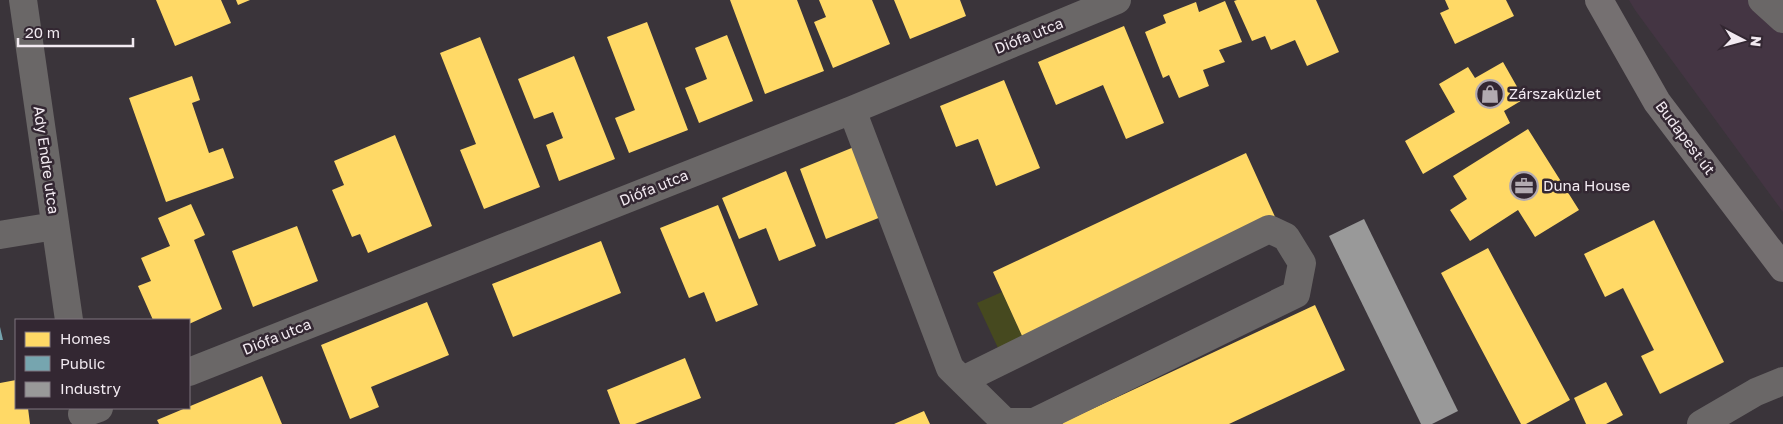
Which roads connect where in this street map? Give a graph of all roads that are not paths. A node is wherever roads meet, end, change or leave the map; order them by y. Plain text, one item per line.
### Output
1 (23, 0) edge
2 (1117, 0) edge
3 (1599, 0) edge
4 (1762, 0) edge
5 (1783, 19) edge
6 (852, 110) junction
7 (55, 226) junction
8 (0, 235) edge
9 (1783, 268) edge
10 (69, 319) edge
11 (190, 372) edge
12 (962, 380) junction
13 (1783, 381) edge
14 (1701, 424) edge

1 - 7 street, Ady Endre utca
2 - 6 street, Diófa utca
3 - 9 main road, Budapest út
4 - 5 street
6 - 11 street, Diófa utca
6 - 12 street
7 - 8 street
7 - 10 street, Ady Endre utca
12 - 12 street
13 - 14 street

